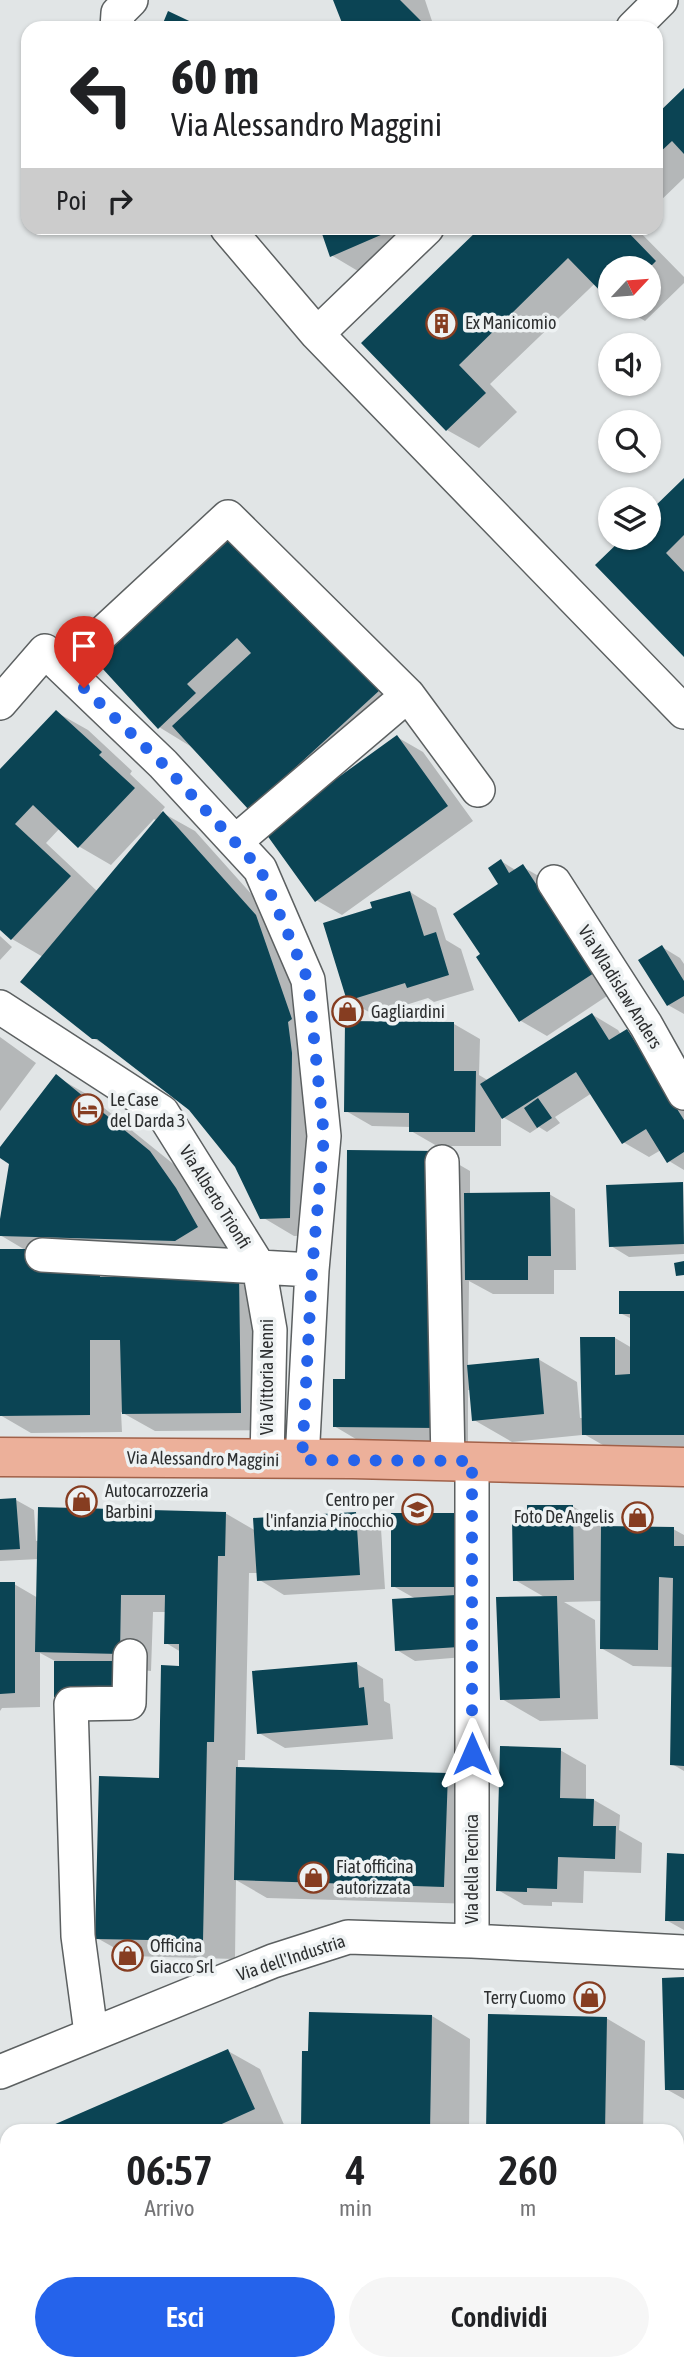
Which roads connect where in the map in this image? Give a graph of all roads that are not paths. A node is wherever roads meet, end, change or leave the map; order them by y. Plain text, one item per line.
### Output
1 (131, 0) edge
2 (662, 0) edge
3 (117, 21) edge
4 (640, 21) edge
5 (233, 235) edge
6 (420, 235) edge
7 (317, 334) junction
8 (64, 669) junction
9 (408, 695) junction
10 (0, 703) edge
11 (684, 712) edge
12 (478, 789) dead end
13 (235, 842) junction
14 (554, 882) dead end
15 (0, 1007) edge
16 (684, 1093) edge
17 (442, 1162) dead end
18 (42, 1255) dead end
19 (259, 1267) junction
20 (312, 1270) junction
21 (0, 1457) edge
22 (285, 1459) junction
23 (460, 1461) junction
24 (684, 1467) edge
25 (130, 1656) dead end
26 (472, 1941) junction
27 (684, 1952) edge
28 (91, 2033) junction
29 (0, 2072) edge

1 - 3 street
2 - 4 street
5 - 7 street
6 - 7 street
7 - 11 street
8 - 9 street
8 - 10 street, Via Vittoria Nenni
8 - 13 street, Via Vittoria Nenni
9 - 12 street
9 - 13 street
13 - 20 street, Via Vittoria Nenni
14 - 16 street, Via Wladislaw Anders
15 - 19 street, Via Alberto Trionfi
17 - 23 street
18 - 19 street
19 - 20 street
19 - 22 street, Via Vittoria Nenni
20 - 22 street, Via Vittoria Nenni
21 - 22 main road, Via Alessandro Maggini
22 - 23 main road, Via Alessandro Maggini
23 - 24 main road, Via Alessandro Maggini
23 - 26 street, Via della Tecnica
25 - 28 street
26 - 27 street, Via dell'Industria
26 - 28 street, Via dell'Industria
28 - 29 street, Via dell'Industria

